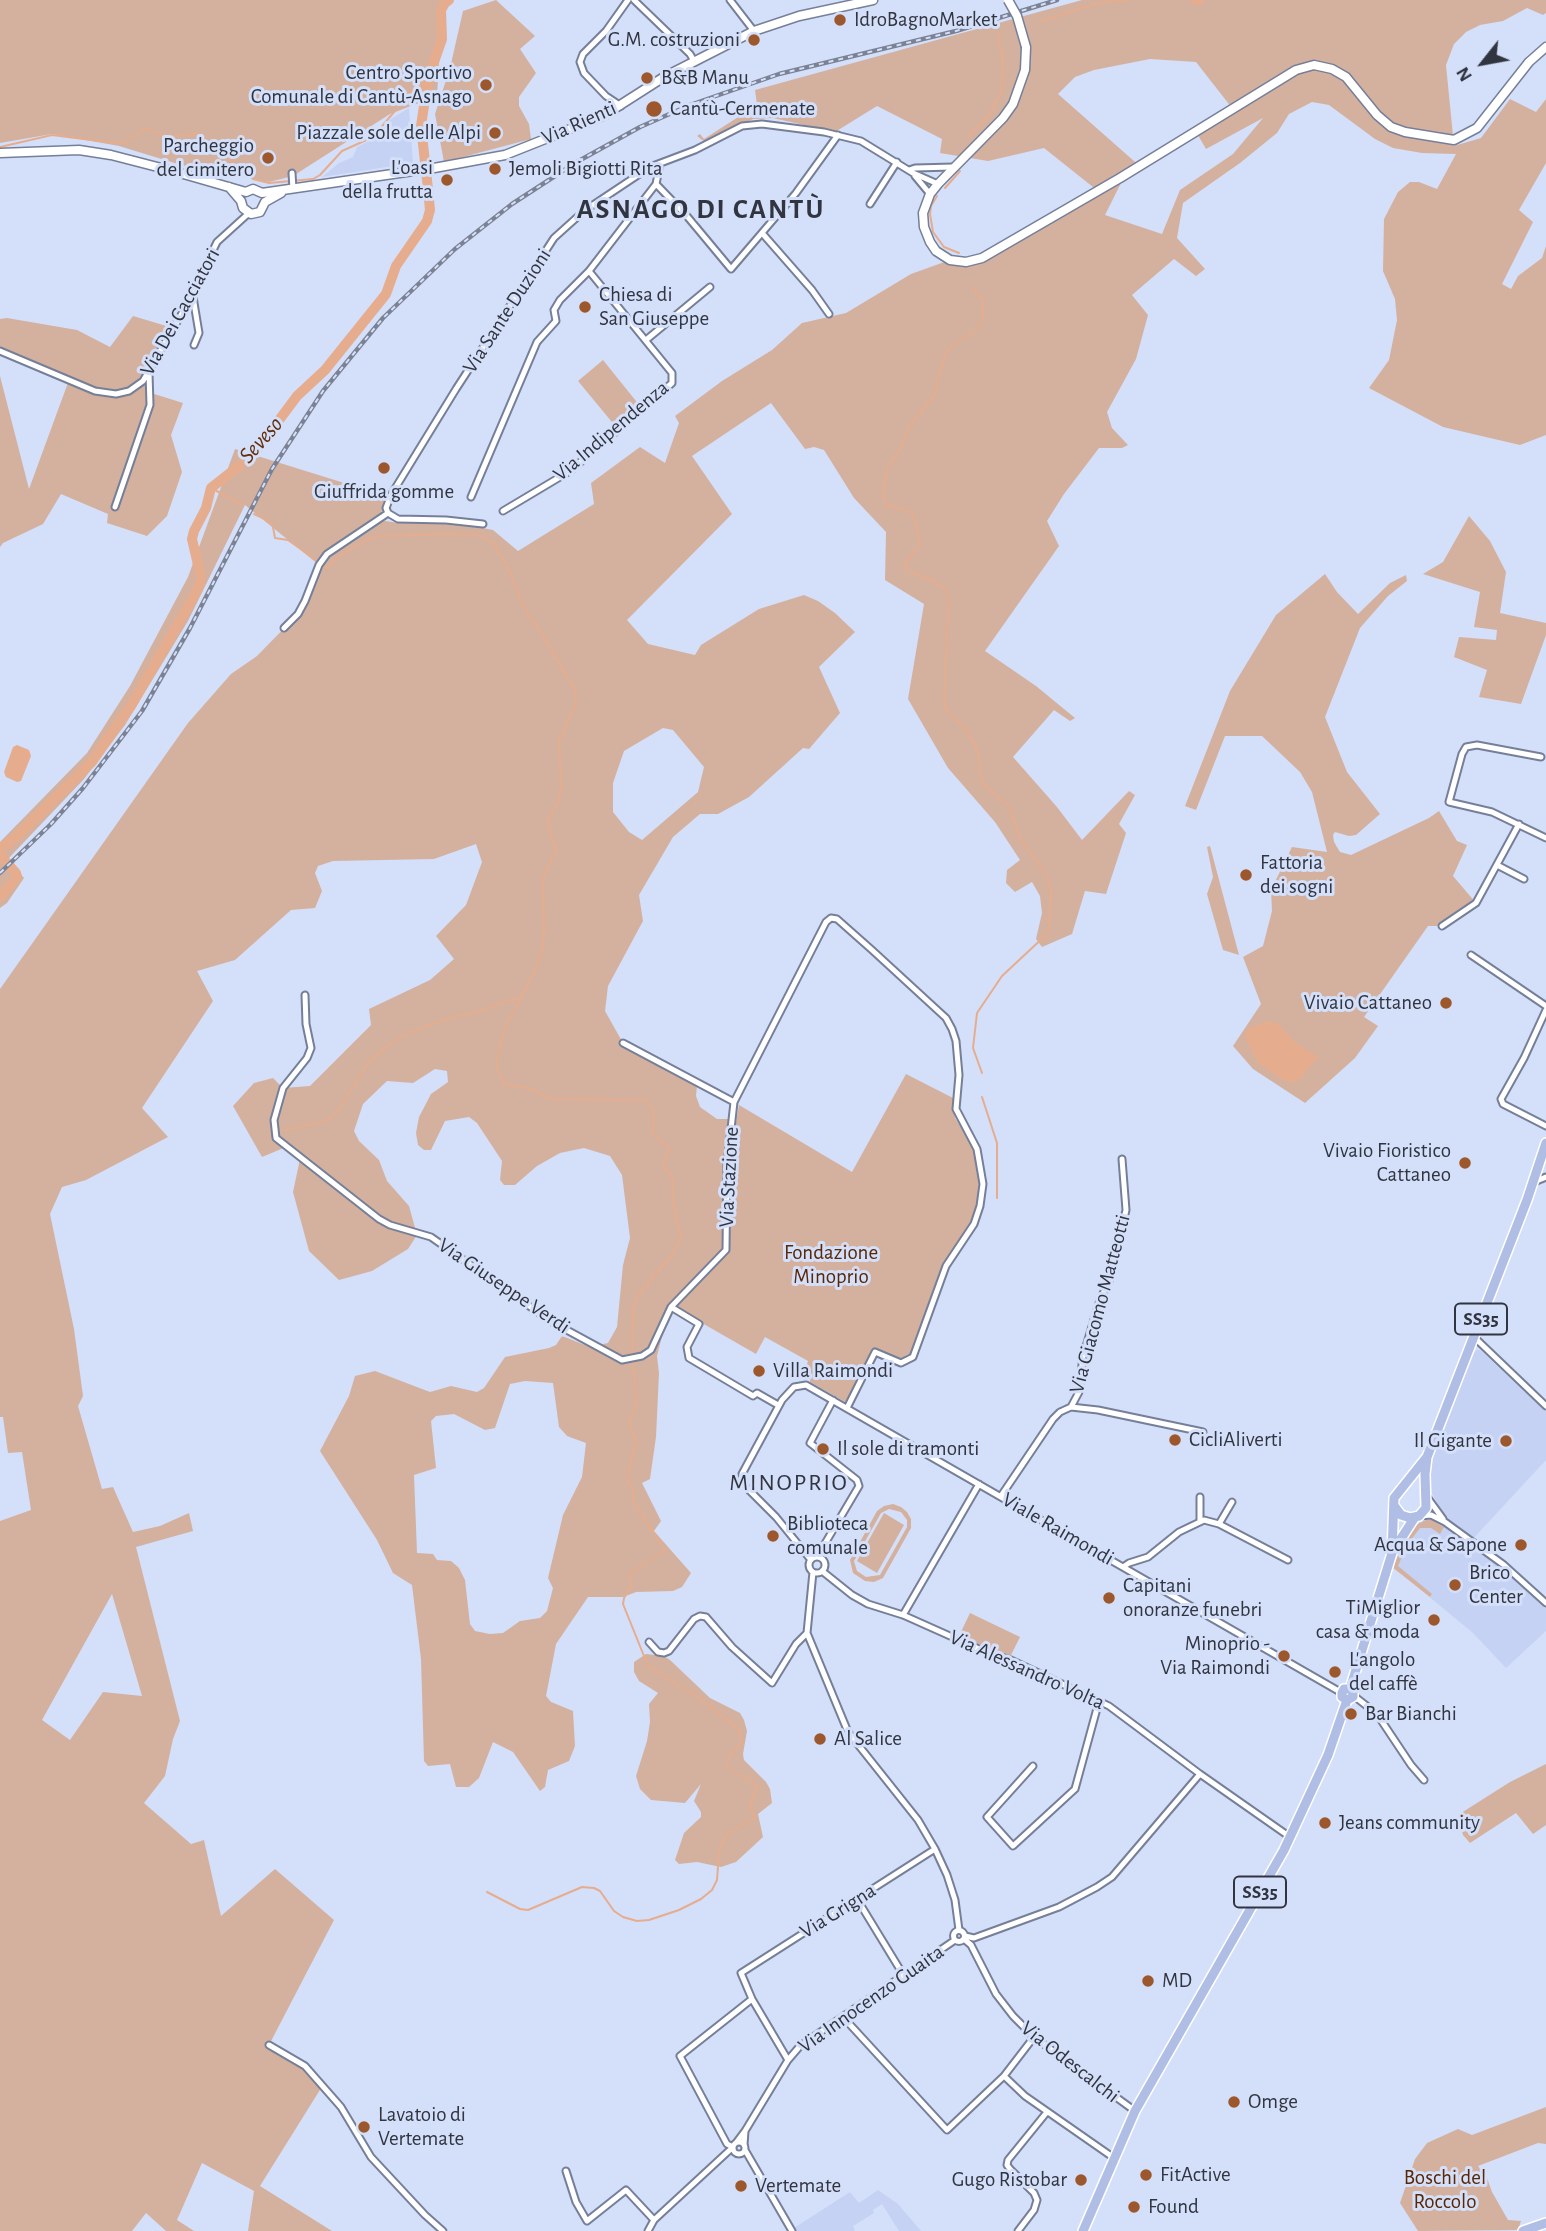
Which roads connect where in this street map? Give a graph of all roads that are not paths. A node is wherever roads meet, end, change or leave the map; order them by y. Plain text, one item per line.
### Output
1 (628, 0) edge
2 (634, 0) edge
3 (730, 0) edge
4 (873, 0) edge
5 (1008, 0) edge
6 (754, 30) junction
7 (1546, 47) edge
8 (694, 61) junction
9 (621, 106) junction
10 (838, 135) junction
11 (0, 153) edge
12 (897, 162) junction
13 (660, 164) junction
14 (953, 167) junction
15 (911, 172) junction
16 (656, 184) junction
17 (938, 184) junction
18 (930, 194) junction
19 (264, 198) junction
20 (243, 199) junction
21 (870, 204) dead end
22 (249, 213) junction
23 (238, 224) junction
24 (762, 233) junction
25 (589, 271) junction
26 (710, 287) dead end
27 (192, 291) junction
28 (829, 314) dead end
29 (646, 340) junction
30 (194, 345) dead end
31 (0, 351) edge
32 (149, 370) junction
33 (471, 497) dead end
34 (115, 507) dead end
35 (503, 511) dead end
36 (388, 513) junction
37 (484, 524) dead end
38 (284, 628) dead end
39 (1541, 757) dead end
40 (1519, 824) junction
41 (1546, 838) edge
42 (1497, 865) junction
43 (1524, 878) dead end
44 (1442, 926) dead end
45 (1471, 955) dead end
46 (305, 995) dead end
47 (1546, 1008) edge
48 (623, 1043) dead end
49 (734, 1102) junction
50 (1546, 1126) edge
51 (1546, 1143) edge
52 (1122, 1159) dead end
53 (1542, 1169) edge
54 (1546, 1177) edge
55 (1534, 1182) junction
56 (671, 1307) junction
57 (1473, 1339) junction
58 (833, 1400) junction
59 (778, 1405) junction
60 (1546, 1406) edge
61 (1071, 1407) junction
62 (847, 1408) junction
63 (1203, 1432) dead end
64 (1427, 1457) junction
65 (979, 1484) junction
66 (1404, 1485) junction
67 (1426, 1494) junction
68 (1000, 1496) junction
69 (1200, 1497) dead end
70 (1232, 1502) dead end
71 (1395, 1507) junction
72 (1417, 1516) junction
73 (1200, 1521) junction
74 (1445, 1522) junction
75 (1219, 1524) junction
76 (1392, 1553) junction
77 (814, 1559) junction
78 (1288, 1560) dead end
79 (1123, 1567) junction
80 (822, 1571) junction
81 (813, 1572) junction
82 (1546, 1603) edge
83 (903, 1615) junction
84 (807, 1633) junction
85 (649, 1642) dead end
86 (1348, 1694) junction
87 (1099, 1701) junction
88 (1033, 1766) dead end
89 (1200, 1774) junction
90 (1424, 1780) dead end
91 (1290, 1837) junction
92 (936, 1849) junction
93 (857, 1899) junction
94 (959, 1930) junction
95 (965, 1937) junction
96 (956, 1940) junction
97 (904, 1976) junction
98 (752, 1999) junction
99 (843, 2017) junction
100 (1034, 2036) junction
101 (269, 2045) dead end
102 (788, 2060) junction
103 (1004, 2076) junction
104 (1047, 2112) junction
105 (1135, 2112) junction
106 (745, 2132) junction
107 (745, 2147) junction
108 (736, 2149) junction
109 (1114, 2158) junction
110 (752, 2165) junction
111 (566, 2171) dead end
112 (654, 2220) junction
113 (587, 2221) junction
114 (1546, 2224) edge
115 (443, 2231) edge
116 (585, 2231) edge
117 (648, 2231) edge
118 (792, 2231) edge
119 (1018, 2231) edge
120 (1083, 2231) edge
121 (1523, 2231) edge

1 - 9 street
2 - 8 street
3 - 6 street
4 - 6 main road, Via Rienti
5 - 14 main road, bridge
6 - 8 main road, Via Rienti
7 - 18 main road
8 - 9 main road, Via Rienti
9 - 19 main road, Via Rienti
10 - 12 street, Via Sante Duzioni
10 - 13 street, Via Sante Duzioni
10 - 24 street
11 - 20 main road
12 - 15 street, Via Sante Duzioni
12 - 21 street
13 - 16 street
13 - 36 street, Via Sante Duzioni
14 - 15 street
14 - 17 main road
15 - 17 street
15 - 18 street
16 - 24 street
16 - 25 street
17 - 18 main road
19 - 20 main road
19 - 22 main road
20 - 22 main road
20 - 23 street
22 - 23 street, Via Dei Cacciatori
23 - 27 street, Via Dei Cacciatori
24 - 28 street
25 - 29 street, Via Indipendenza
25 - 33 street
26 - 29 street
27 - 30 street
27 - 32 street, Via Dei Cacciatori
29 - 35 street, Via Indipendenza
31 - 32 street, Via Dei Cacciatori
32 - 34 street
36 - 37 street
36 - 38 street
39 - 40 street
40 - 41 street
40 - 42 street
42 - 43 street
42 - 44 street
45 - 47 street
46 - 56 street, Via Giuseppe Verdi
47 - 50 street
48 - 49 street, Via Stazione
49 - 56 street, Via Stazione
49 - 62 street
51 - 53 main road, SS35
52 - 61 street, Via Giacomo Matteotti
53 - 55 main road, SS35
54 - 55 street
55 - 57 main road, SS35
56 - 59 street
57 - 60 street
57 - 64 main road, SS35
58 - 59 street, Viale Raimondi
58 - 62 street, Viale Raimondi
58 - 77 street
59 - 77 street
61 - 63 street, Via Giacomo Matteotti
61 - 68 street, Via Giacomo Matteotti
62 - 65 street, Viale Raimondi
64 - 66 main road, SS35
64 - 67 main road, SS35
65 - 68 street, Viale Raimondi
65 - 83 street
66 - 67 main road
66 - 71 main road, SS35
67 - 72 main road, SS35
67 - 74 street
68 - 79 street, Viale Raimondi
69 - 73 street
70 - 75 street
71 - 72 main road
71 - 76 main road, SS35
72 - 74 street
72 - 76 main road, SS35
73 - 75 street
73 - 79 street
74 - 82 street
75 - 78 street
76 - 86 main road, SS35
77 - 80 street
77 - 81 street
79 - 86 street, Viale Raimondi
80 - 81 street
80 - 83 street, Via Alessandro Volta
81 - 84 street
83 - 87 street, Via Alessandro Volta
84 - 85 street
84 - 92 street
86 - 90 street, Viale Raimondi
86 - 91 main road, SS35
87 - 88 street
87 - 89 street, Via Alessandro Volta
89 - 91 street, Via Alessandro Volta
89 - 95 street
91 - 105 main road, SS35
92 - 93 street, Via Grigna
92 - 94 street
93 - 97 street
93 - 98 street, Via Grigna
94 - 95 street
94 - 96 street
95 - 96 street
95 - 100 street, Via Odescalchi
96 - 97 street, Via Innocenzo Guaita
97 - 99 street, Via Innocenzo Guaita
98 - 102 street
98 - 108 street
99 - 102 street, Via Innocenzo Guaita
99 - 103 street
100 - 103 street
100 - 105 street, Via Odescalchi
101 - 115 street
102 - 106 street, Via Innocenzo Guaita
103 - 104 street
104 - 109 street
104 - 119 street
105 - 109 main road, SS35
106 - 107 street, Via Innocenzo Guaita
106 - 108 street, Via Innocenzo Guaita
107 - 108 street
107 - 108 street, Via Innocenzo Guaita
107 - 110 street
108 - 110 street
108 - 112 street, Via Innocenzo Guaita
109 - 120 main road, SS35
110 - 118 street
111 - 113 street
112 - 113 street
112 - 117 street, Via Innocenzo Guaita
113 - 116 street
114 - 121 main road

